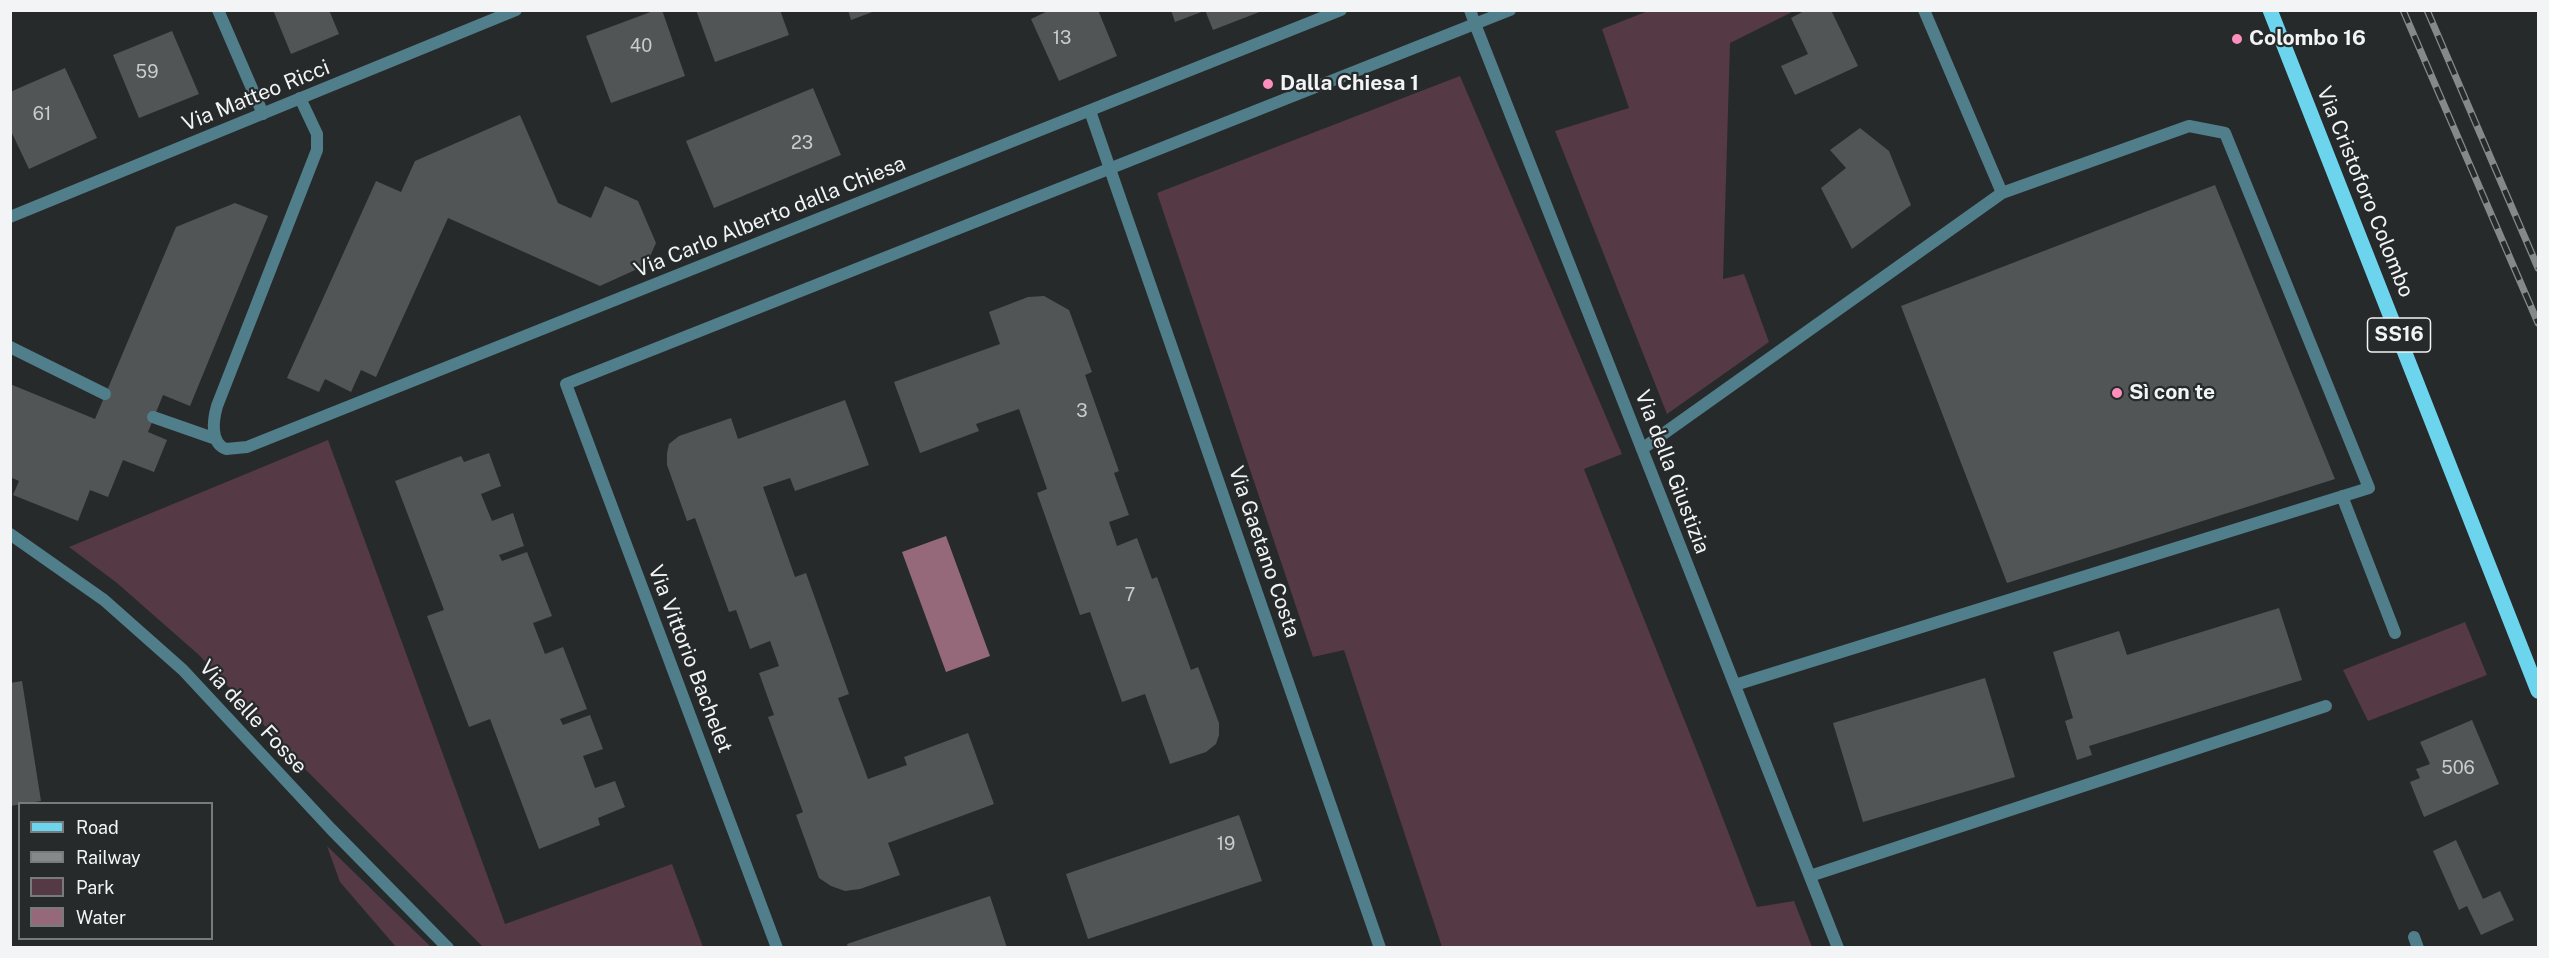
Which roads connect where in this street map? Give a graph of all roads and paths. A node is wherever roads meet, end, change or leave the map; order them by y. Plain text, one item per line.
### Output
1 (218, 10) edge
2 (516, 10) edge
3 (1341, 10) edge
4 (1470, 10) edge
5 (1510, 10) edge
6 (1924, 10) edge
7 (2270, 10) edge
8 (1475, 24) junction
9 (300, 99) junction
10 (1090, 111) junction
11 (263, 114) junction
12 (1110, 169) junction
13 (2002, 193) junction
14 (10, 217) edge
15 (10, 347) edge
16 (105, 394) dead end
17 (153, 417) dead end
18 (216, 439) junction
19 (1642, 449) junction
20 (2342, 496) junction
21 (10, 534) edge
22 (2395, 633) dead end
23 (1735, 685) junction
24 (2538, 690) edge
25 (2326, 706) dead end
26 (1810, 876) junction
27 (448, 948) edge
28 (777, 948) edge
29 (1380, 948) edge
30 (1838, 948) edge

1 - 11 street
2 - 9 street, Via Matteo Ricci
3 - 10 street, Via Carlo Alberto dalla Chiesa
4 - 8 street, Via della Giustizia
5 - 8 street
6 - 13 street
7 - 24 main road, Via Cristoforo Colombo / SS16
8 - 12 street
8 - 19 street, Via della Giustizia
9 - 11 street, Via Matteo Ricci
9 - 18 street
10 - 12 street, Via Gaetano Costa
10 - 18 street, Via Carlo Alberto dalla Chiesa
11 - 14 street, Via Matteo Ricci
12 - 28 street, Via Vittorio Bachelet
12 - 29 street, Via Gaetano Costa
13 - 19 street
13 - 20 street
15 - 16 street
17 - 18 street, Via Carlo Alberto dalla Chiesa
19 - 23 street, Via della Giustizia
20 - 22 street
20 - 23 street
21 - 27 street, Via delle Fosse
23 - 26 street, Via della Giustizia
25 - 26 street
26 - 30 street, Via della Giustizia

